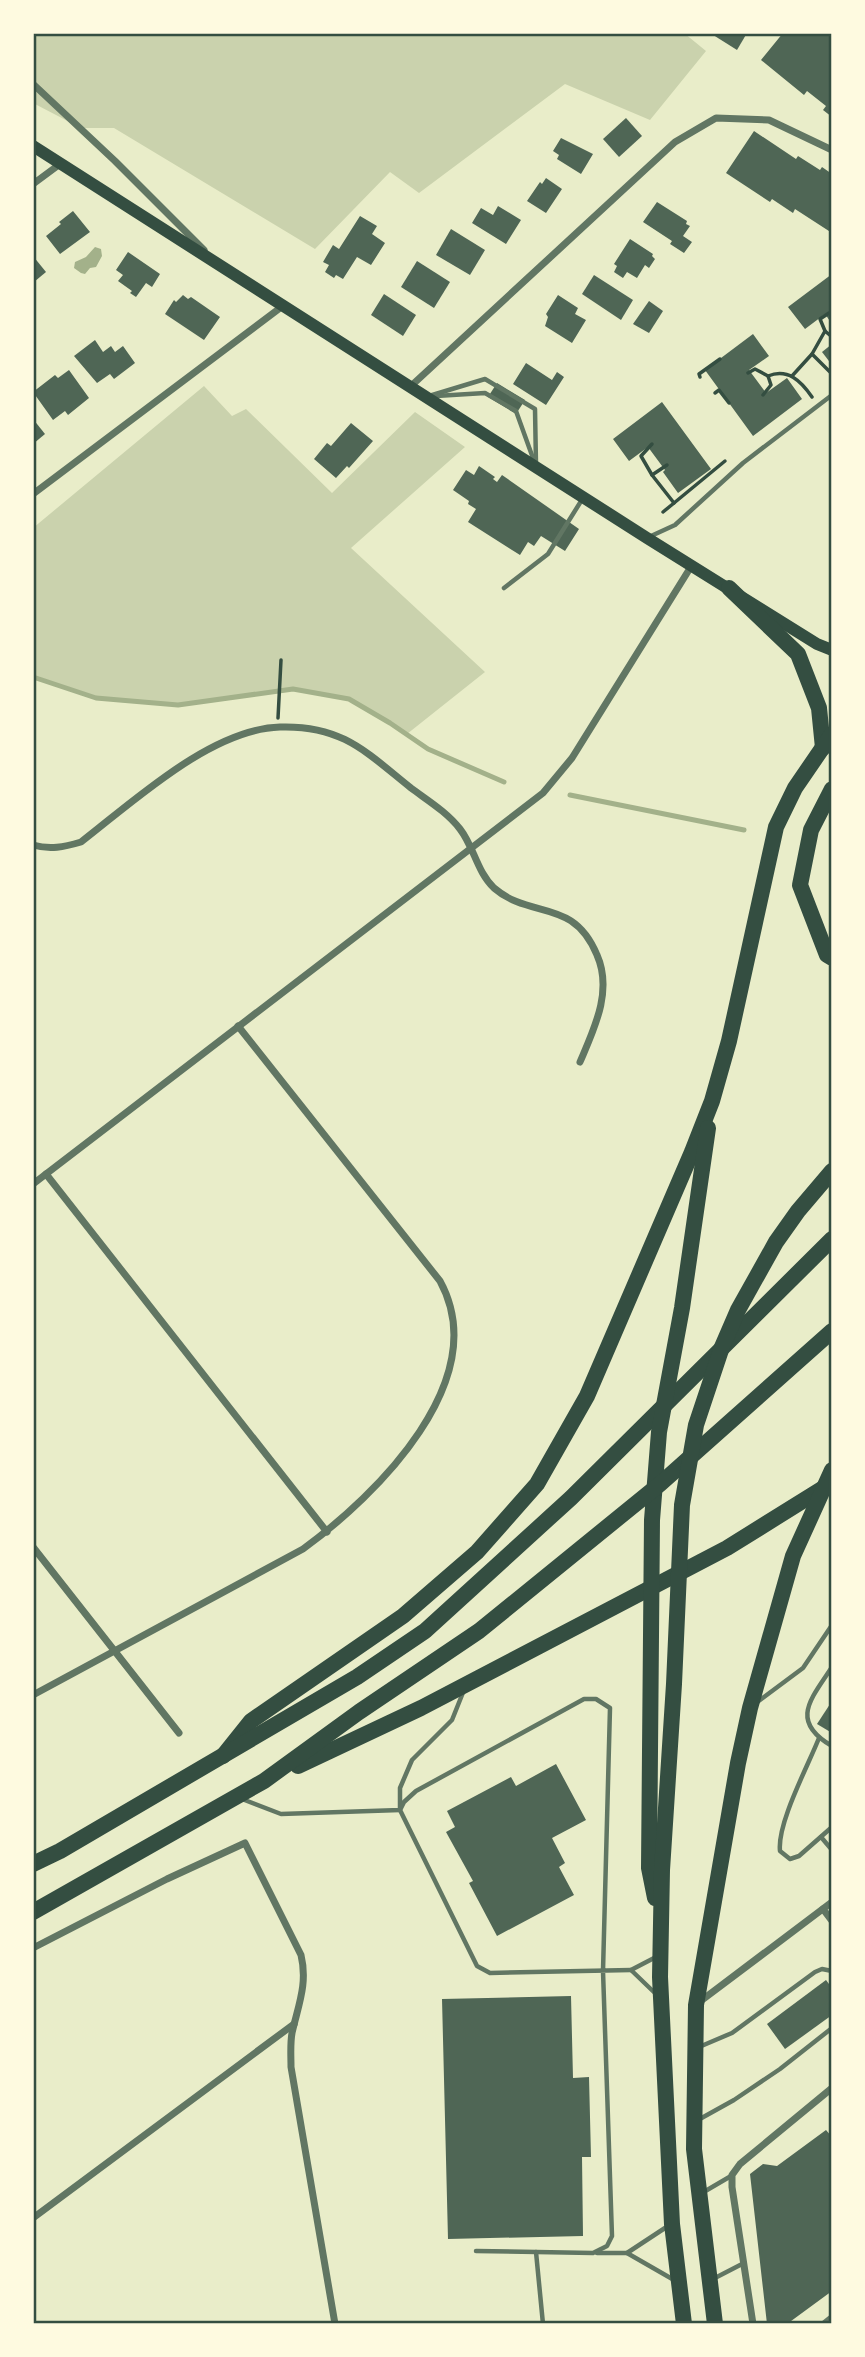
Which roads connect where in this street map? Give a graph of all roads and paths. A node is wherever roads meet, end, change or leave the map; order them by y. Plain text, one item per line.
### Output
1 (33, 84) edge
2 (33, 146) edge
3 (832, 150) edge
4 (61, 163) junction
5 (33, 184) edge
6 (215, 261) junction
7 (285, 305) junction
8 (830, 313) dead end
9 (825, 331) junction
10 (832, 337) edge
11 (812, 354) junction
12 (720, 359) dead end
13 (748, 373) dead end
14 (832, 374) edge
15 (768, 376) junction
16 (792, 376) junction
17 (700, 377) dead end
18 (411, 386) junction
19 (715, 393) dead end
20 (763, 395) dead end
21 (832, 395) edge
22 (428, 396) junction
23 (812, 397) dead end
24 (729, 403) dead end
25 (652, 444) dead end
26 (724, 461) dead end
27 (667, 465) dead end
28 (536, 466) junction
29 (653, 475) junction
30 (33, 494) edge
31 (584, 497) junction
32 (674, 503) junction
33 (663, 512) dead end
34 (647, 538) junction
35 (692, 565) junction
36 (504, 588) dead end
37 (729, 588) junction
38 (829, 651) edge
39 (281, 660) dead end
40 (278, 705) dead end
41 (827, 741) edge
42 (832, 789) edge
43 (33, 845) edge
44 (472, 849) junction
45 (832, 958) edge
46 (239, 1026) junction
47 (580, 1062) dead end
48 (712, 1101) junction
49 (832, 1171) edge
50 (46, 1174) junction
51 (33, 1184) edge
52 (832, 1239) edge
53 (832, 1331) edge
54 (832, 1470) edge
55 (832, 1483) edge
56 (327, 1532) junction
57 (33, 1547) edge
58 (832, 1625) edge
59 (115, 1651) junction
60 (832, 1667) edge
61 (465, 1686) junction
62 (33, 1695) edge
63 (750, 1708) junction
64 (179, 1732) dead end
65 (819, 1738) junction
66 (832, 1746) edge
67 (223, 1756) junction
68 (264, 1781) junction
69 (238, 1797) junction
70 (400, 1810) junction
71 (832, 1827) edge
72 (821, 1837) junction
73 (832, 1850) edge
74 (33, 1864) edge
75 (832, 1902) edge
76 (823, 1909) junction
77 (33, 1912) edge
78 (832, 1921) edge
79 (661, 1928) junction
80 (33, 1948) edge
81 (660, 1955) junction
82 (631, 1970) junction
83 (603, 1971) junction
84 (832, 1972) edge
85 (660, 1998) junction
86 (696, 2005) junction
87 (295, 2023) junction
88 (832, 2028) edge
89 (694, 2049) junction
90 (832, 2088) edge
91 (694, 2123) junction
92 (732, 2175) junction
93 (699, 2194) junction
94 (33, 2218) edge
95 (672, 2224) junction
96 (476, 2252) dead end
97 (536, 2252) junction
98 (593, 2253) junction
99 (627, 2253) junction
100 (744, 2263) junction
101 (709, 2281) junction
102 (679, 2283) junction
103 (832, 2316) edge
104 (716, 2323) edge
105 (335, 2324) edge
106 (543, 2324) edge
107 (684, 2324) edge
108 (753, 2324) edge
109 (822, 2324) edge

1 - 6 street
2 - 4 main road
3 - 18 street
4 - 5 street
4 - 6 main road
6 - 7 main road
7 - 18 main road
7 - 30 street
8 - 9 path
9 - 10 path
9 - 11 path
11 - 14 path
11 - 16 path
12 - 17 path
13 - 15 path
15 - 16 path
15 - 20 path
16 - 23 path
18 - 22 main road
19 - 24 path
21 - 34 lane
22 - 28 main road
22 - 28 lane
22 - 28 lane
25 - 29 path
26 - 32 path
27 - 29 path
28 - 31 main road
29 - 32 path
31 - 34 main road
31 - 36 lane
32 - 33 path
34 - 35 main road
35 - 37 main road
35 - 44 street
37 - 38 main road
37 - 41 highway
39 - 40 path
41 - 48 highway
42 - 45 highway
43 - 44 street
44 - 46 street
44 - 47 street
46 - 50 street
46 - 56 street
48 - 67 highway
48 - 79 highway
49 - 79 highway
50 - 51 street
50 - 56 street
52 - 67 highway
53 - 68 highway
54 - 63 highway
55 - 61 highway
56 - 59 street
57 - 59 street
58 - 63 lane
59 - 62 street
59 - 64 street
60 - 65 lane
61 - 68 highway
61 - 70 lane
63 - 86 highway
65 - 66 lane
65 - 72 lane
67 - 74 highway
68 - 69 highway
69 - 70 lane
69 - 77 highway
70 - 83 lane
70 - 83 lane
71 - 72 lane
72 - 73 lane
75 - 76 street
76 - 78 street
76 - 86 street
79 - 81 highway
80 - 87 street
81 - 82 lane
81 - 85 highway
82 - 83 lane
82 - 85 lane
83 - 98 lane
84 - 89 lane
85 - 95 highway
86 - 89 highway
87 - 94 street
87 - 105 street
88 - 91 lane
89 - 91 highway
90 - 92 street
91 - 93 highway
92 - 93 lane
92 - 100 street
93 - 101 highway
95 - 99 lane
95 - 102 highway
96 - 97 lane
97 - 98 lane
97 - 106 lane
98 - 99 lane
99 - 102 lane
100 - 101 lane
100 - 108 street
101 - 104 highway
102 - 107 highway
103 - 109 lane

